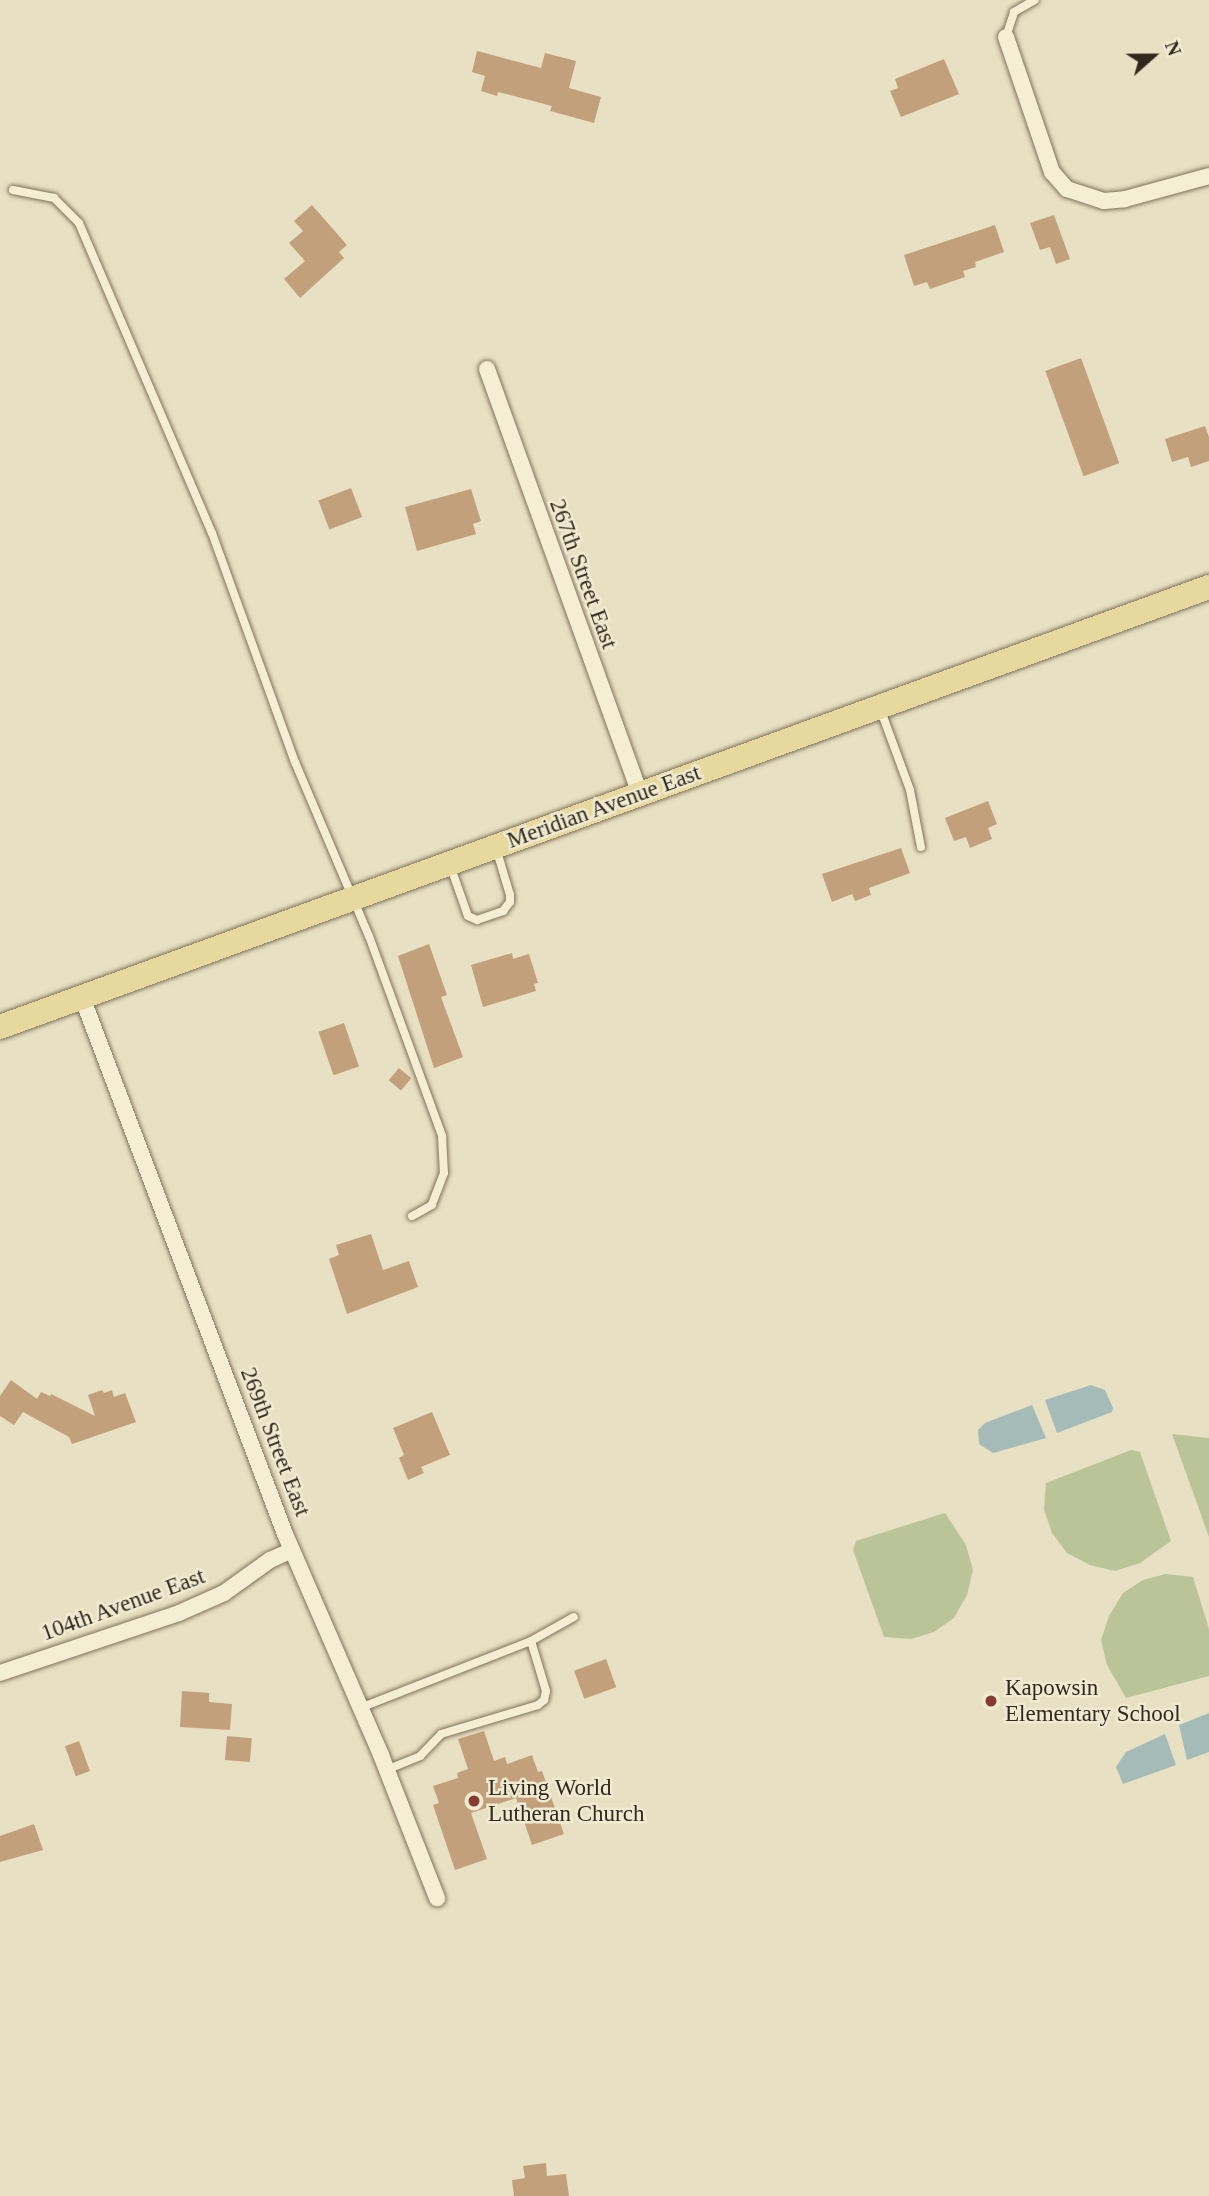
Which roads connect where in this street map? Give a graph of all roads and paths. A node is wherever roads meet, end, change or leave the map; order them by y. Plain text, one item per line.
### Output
1 (1035, 0) edge
2 (1006, 37) joint
3 (1209, 176) edge
4 (13, 190) dead end
5 (487, 369) dead end
6 (1209, 587) edge
7 (880, 708) junction
8 (640, 794) junction
9 (495, 846) junction
10 (921, 847) dead end
11 (450, 863) junction
12 (352, 898) junction
13 (82, 997) junction
14 (0, 1027) edge
15 (412, 1216) dead end
16 (292, 1550) junction
17 (574, 1617) dead end
18 (531, 1641) junction
19 (0, 1673) edge
20 (360, 1708) junction
21 (386, 1770) junction
22 (437, 1898) dead end

1 - 2 lane
2 - 3 street
4 - 12 lane
5 - 8 street, 267th Street East
6 - 7 main road, Meridian Avenue East
7 - 8 main road, Meridian Avenue East
7 - 10 lane
8 - 9 main road, Meridian Avenue East
9 - 11 main road, Meridian Avenue East
9 - 11 lane
11 - 12 main road, Meridian Avenue East
12 - 13 main road, Meridian Avenue East
12 - 15 lane
13 - 14 main road, Meridian Avenue East
13 - 16 street, 269th Street East
16 - 19 street, 104th Avenue East
16 - 20 street, 269th Street East
17 - 18 lane
18 - 20 lane
18 - 21 lane
20 - 21 street, 269th Street East
21 - 22 street, 269th Street East

